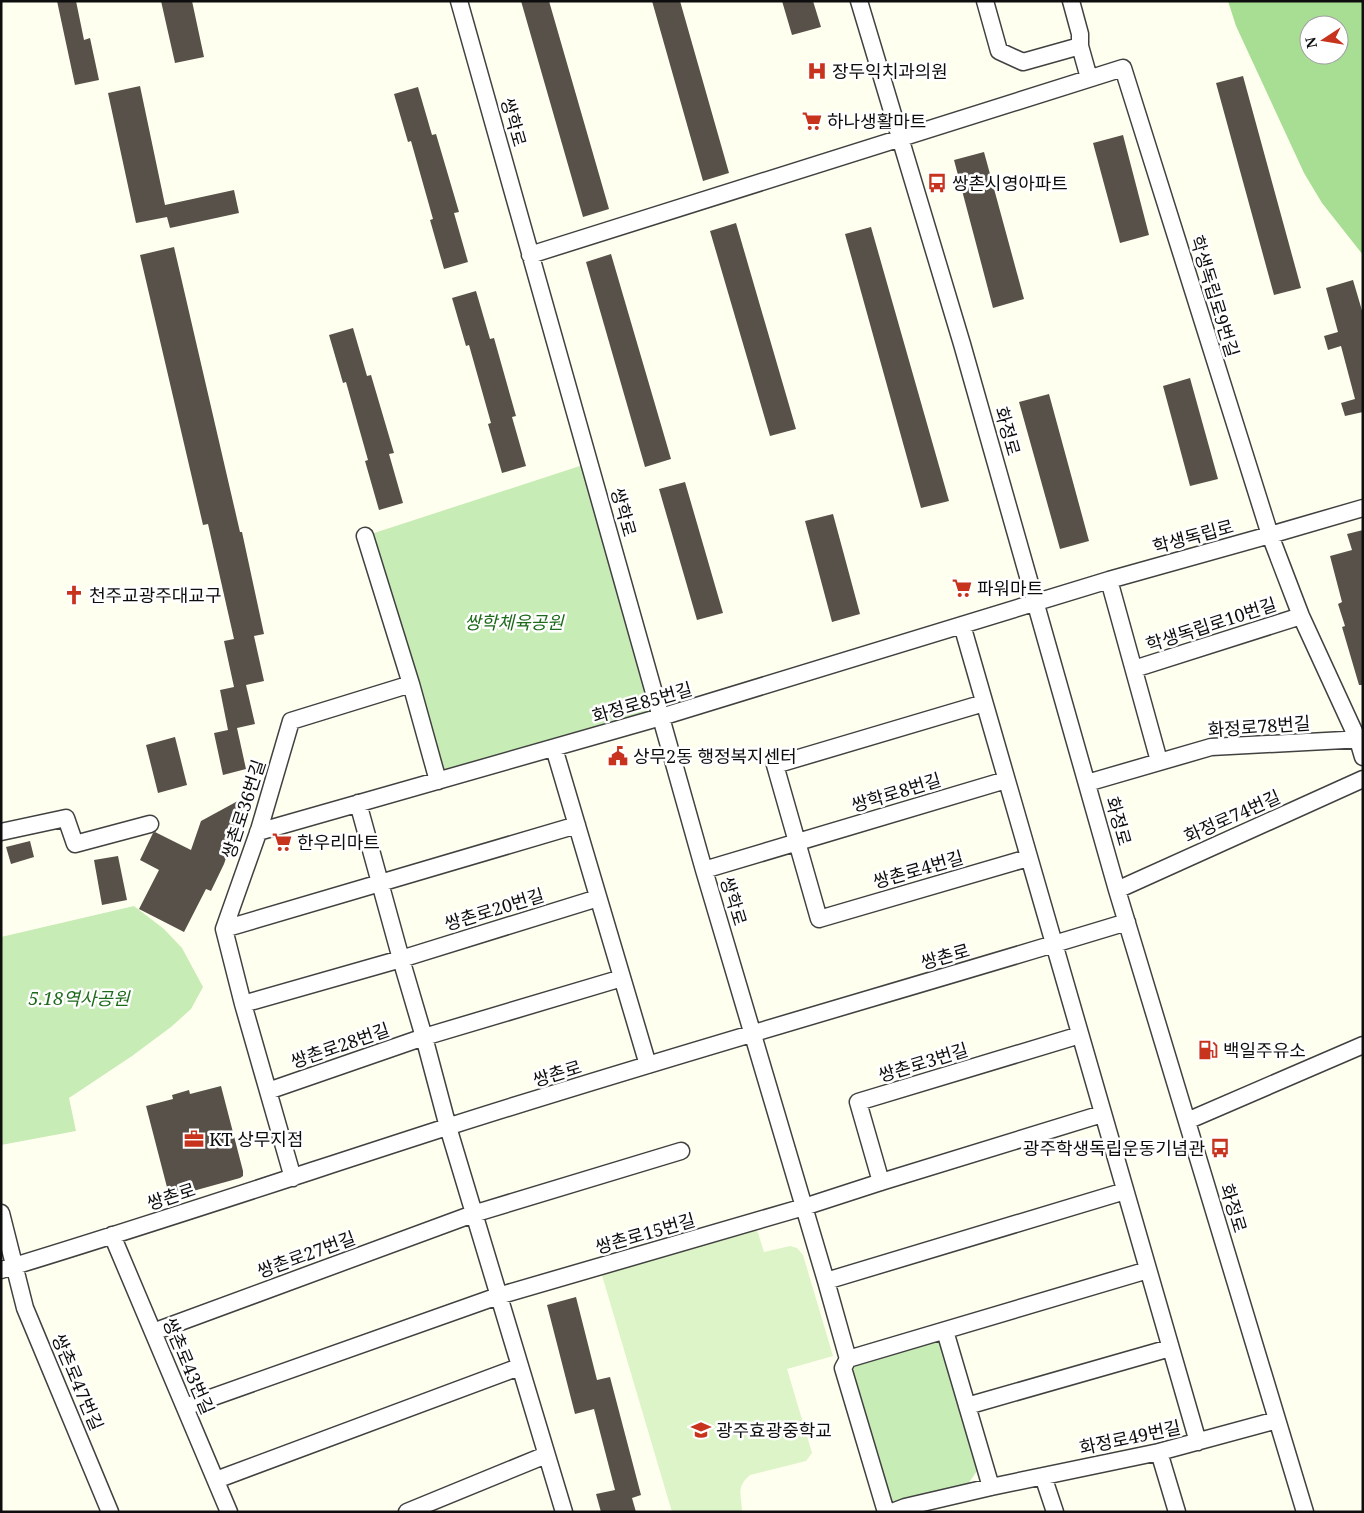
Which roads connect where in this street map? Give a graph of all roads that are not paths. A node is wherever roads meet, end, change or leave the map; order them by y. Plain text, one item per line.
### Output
1 (459, 1) edge
2 (860, 1) edge
3 (985, 1) edge
4 (1071, 1) edge
5 (1080, 46) junction
6 (1088, 78) junction
7 (901, 138) junction
8 (530, 255) junction
9 (1363, 508) edge
10 (1270, 535) junction
11 (365, 536) dead end
12 (1109, 580) junction
13 (1035, 603) junction
14 (1301, 616) junction
15 (962, 625) junction
16 (1134, 669) junction
17 (411, 684) junction
18 (984, 703) junction
19 (661, 717) junction
20 (1360, 739) edge
21 (554, 748) junction
22 (1363, 757) edge
23 (1159, 761) junction
24 (1363, 779) edge
25 (1006, 780) junction
26 (438, 781) junction
27 (1087, 782) junction
28 (358, 803) junction
29 (150, 824) dead end
30 (577, 825) junction
31 (1, 832) edge
32 (258, 832) junction
33 (797, 843) junction
34 (1028, 858) junction
35 (704, 870) junction
36 (380, 884) junction
37 (1117, 890) junction
38 (598, 898) junction
39 (1127, 922) junction
40 (224, 929) junction
41 (1053, 944) junction
42 (401, 959) junction
43 (622, 978) junction
44 (243, 1004) junction
45 (753, 1033) junction
46 (1080, 1035) junction
47 (424, 1037) junction
48 (1363, 1046) edge
49 (648, 1065) junction
50 (268, 1091) junction
51 (1102, 1114) junction
52 (1187, 1121) junction
53 (448, 1127) junction
54 (681, 1151) dead end
55 (293, 1178) junction
56 (881, 1182) junction
57 (1125, 1191) junction
58 (804, 1207) junction
59 (1, 1213) edge
60 (474, 1214) junction
61 (112, 1235) junction
62 (8, 1268) edge
63 (1148, 1270) junction
64 (826, 1281) junction
65 (498, 1296) junction
66 (945, 1331) junction
67 (153, 1332) junction
68 (1170, 1348) junction
69 (848, 1359) junction
70 (519, 1367) junction
71 (967, 1406) junction
72 (185, 1407) junction
73 (1277, 1420) junction
74 (1198, 1442) junction
75 (1159, 1452) junction
76 (546, 1455) junction
77 (1043, 1476) junction
78 (216, 1480) junction
79 (991, 1487) junction
80 (110, 1512) edge
81 (229, 1512) edge
82 (407, 1512) edge
83 (564, 1512) edge
84 (886, 1512) edge
85 (892, 1512) edge
86 (1054, 1512) edge
87 (1177, 1512) edge
88 (1305, 1512) edge

1 - 8 street, 쌍학로
2 - 7 street, 화정로
3 - 5 street
4 - 5 street
5 - 6 street
6 - 7 street
6 - 10 street, 학생독립로9번길
7 - 8 street
7 - 13 street, 화정로
8 - 19 street, 쌍학로
9 - 10 street, 학생독립로
10 - 12 street, 학생독립로
10 - 14 street, 학생독립로10번길
11 - 17 street
12 - 13 street, 학생독립로
12 - 16 street
13 - 15 street, 화정로85번길
13 - 27 street, 화정로
14 - 16 street, 학생독립로10번길
14 - 20 street, 학생독립로10번길
15 - 18 street
15 - 19 street, 화정로85번길
16 - 23 street
17 - 26 street
17 - 32 street, 쌍촌로36번길
18 - 25 street
18 - 33 street
19 - 21 street, 화정로85번길
19 - 35 street, 쌍학로
20 - 22 street, 학생독립로10번길
20 - 23 street, 화정로78번길
21 - 26 street, 화정로85번길
21 - 30 street
23 - 27 street, 화정로78번길
24 - 37 street, 화정로74번길
25 - 33 street, 쌍학로8번길
25 - 34 street
26 - 28 street, 화정로85번길
27 - 37 street, 화정로
28 - 32 street, 화정로85번길
28 - 36 street
29 - 31 street
30 - 36 street
30 - 38 street
32 - 40 street, 쌍촌로36번길
33 - 34 street, 쌍촌로4번길
33 - 35 street, 쌍학로8번길
34 - 41 street
35 - 45 street, 쌍학로
36 - 40 street
36 - 42 street
37 - 39 street, 화정로
38 - 42 street, 쌍촌로20번길
38 - 43 street
39 - 41 street, 쌍촌로
39 - 52 street, 화정로
40 - 44 street
41 - 45 street, 쌍촌로
41 - 46 street
42 - 44 street
42 - 47 street
43 - 47 street
43 - 49 street
44 - 50 street
45 - 49 street, 쌍촌로
45 - 58 street
46 - 51 street
46 - 56 street, 쌍촌로3번길
47 - 50 street, 쌍촌로28번길
47 - 53 street
48 - 52 street
49 - 53 street, 쌍촌로
50 - 55 street
51 - 56 street
51 - 57 street
52 - 73 street, 화정로
53 - 55 street, 쌍촌로
53 - 60 street
54 - 60 street, 쌍촌로27번길
55 - 61 street, 쌍촌로
56 - 58 street
57 - 63 street
57 - 64 street
58 - 64 street
58 - 65 street, 쌍촌로15번길
59 - 62 street, 쌍촌로47번길
60 - 65 street
60 - 67 street, 쌍촌로27번길
61 - 62 street, 쌍촌로
61 - 67 street, 쌍촌로43번길
62 - 80 street, 쌍촌로47번길
63 - 66 street
63 - 68 street
64 - 69 street
65 - 70 street
65 - 72 street
66 - 69 street
66 - 71 street
67 - 72 street, 쌍촌로43번길
68 - 71 street
68 - 74 street
69 - 84 street
70 - 76 street
70 - 78 street
71 - 79 street
72 - 78 street, 쌍촌로43번길
73 - 74 street, 화정로49번길
73 - 88 street, 화정로
74 - 75 street, 화정로49번길
75 - 77 street, 화정로49번길
75 - 87 street
76 - 82 street
76 - 83 street
77 - 79 street, 화정로49번길
77 - 86 street
78 - 81 street, 쌍촌로43번길
79 - 85 street, 화정로49번길

